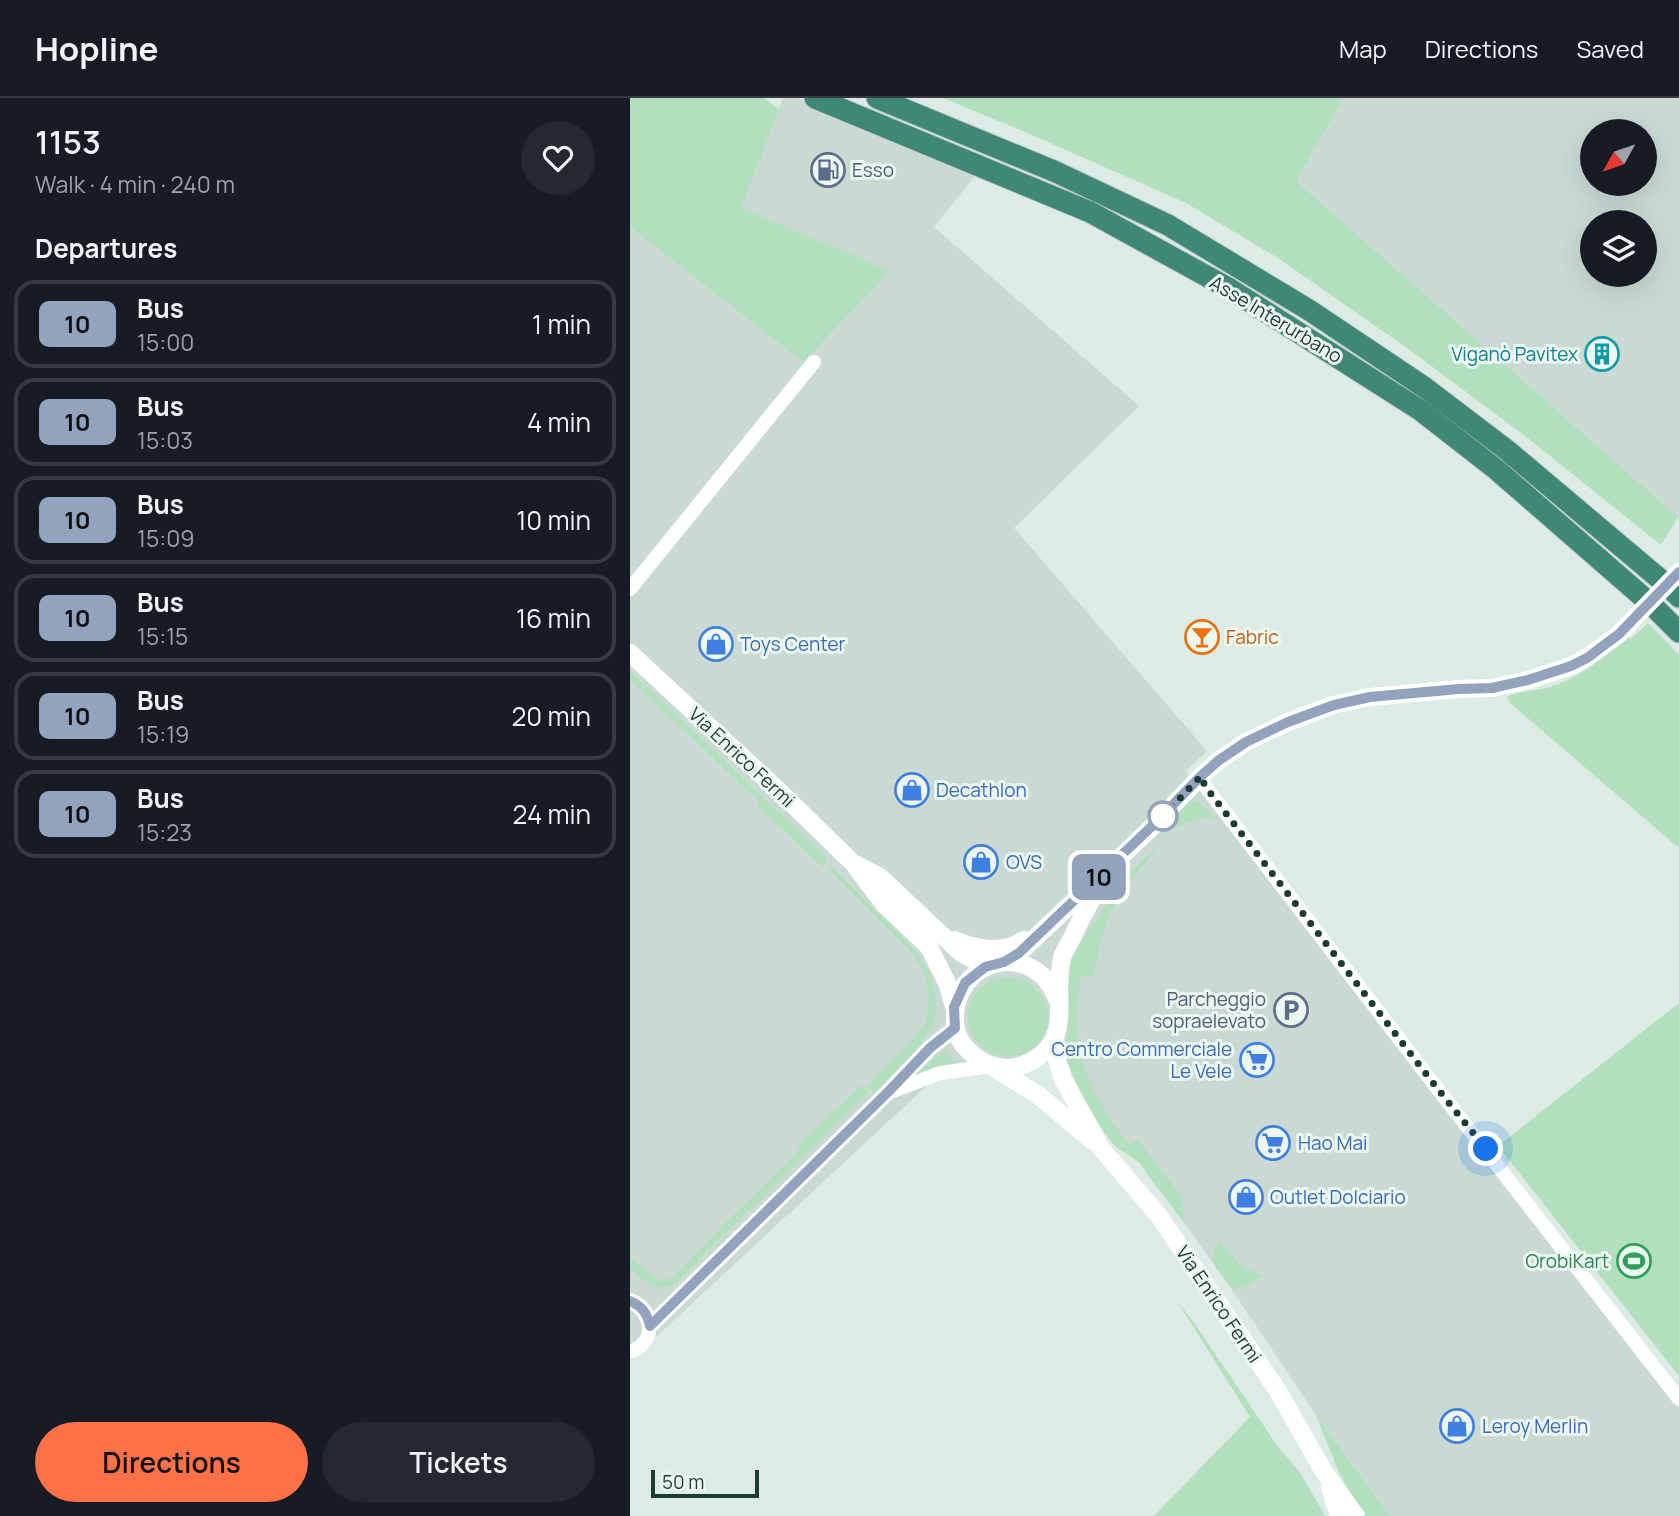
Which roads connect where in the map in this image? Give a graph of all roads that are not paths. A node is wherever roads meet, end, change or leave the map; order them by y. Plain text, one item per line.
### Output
1 (815, 98) edge
2 (877, 98) edge
3 (814, 362) dead end
4 (1679, 572) edge
5 (630, 589) edge
6 (1679, 597) edge
7 (1679, 632) edge
8 (630, 653) edge
9 (1201, 776) junction
10 (853, 863) junction
11 (1112, 864) junction
12 (1040, 932) junction
13 (942, 936) junction
14 (1004, 962) junction
15 (985, 967) junction
16 (1059, 1003) junction
17 (954, 1007) junction
18 (955, 1028) junction
19 (1055, 1037) junction
20 (991, 1066) junction
21 (888, 1092) junction
22 (1100, 1147) junction
23 (630, 1301) edge
24 (650, 1326) junction
25 (630, 1352) edge
26 (1679, 1399) edge
27 (1324, 1472) junction
28 (1339, 1516) edge
29 (1356, 1516) edge

1 - 7 highway, Asse Interurbano
2 - 6 highway, Asse Interurbano
3 - 5 street
4 - 9 street, bridge
8 - 10 street, Via Enrico Fermi
9 - 11 street
9 - 26 street
10 - 13 street, Via Enrico Fermi
10 - 17 street, Via Enrico Fermi
11 - 12 street
11 - 16 street
12 - 13 street
12 - 14 street
13 - 15 street, Via Enrico Fermi
14 - 15 street
14 - 16 street
15 - 17 street
16 - 19 street
17 - 18 street
18 - 20 street
18 - 21 street
19 - 20 street
19 - 22 street, Via Enrico Fermi
20 - 21 street
20 - 22 street, Via Enrico Fermi
21 - 24 street
22 - 27 street, Via Enrico Fermi
23 - 24 street
24 - 25 street
27 - 28 street, Via Enrico Fermi
27 - 29 street, Via Enrico Fermi

